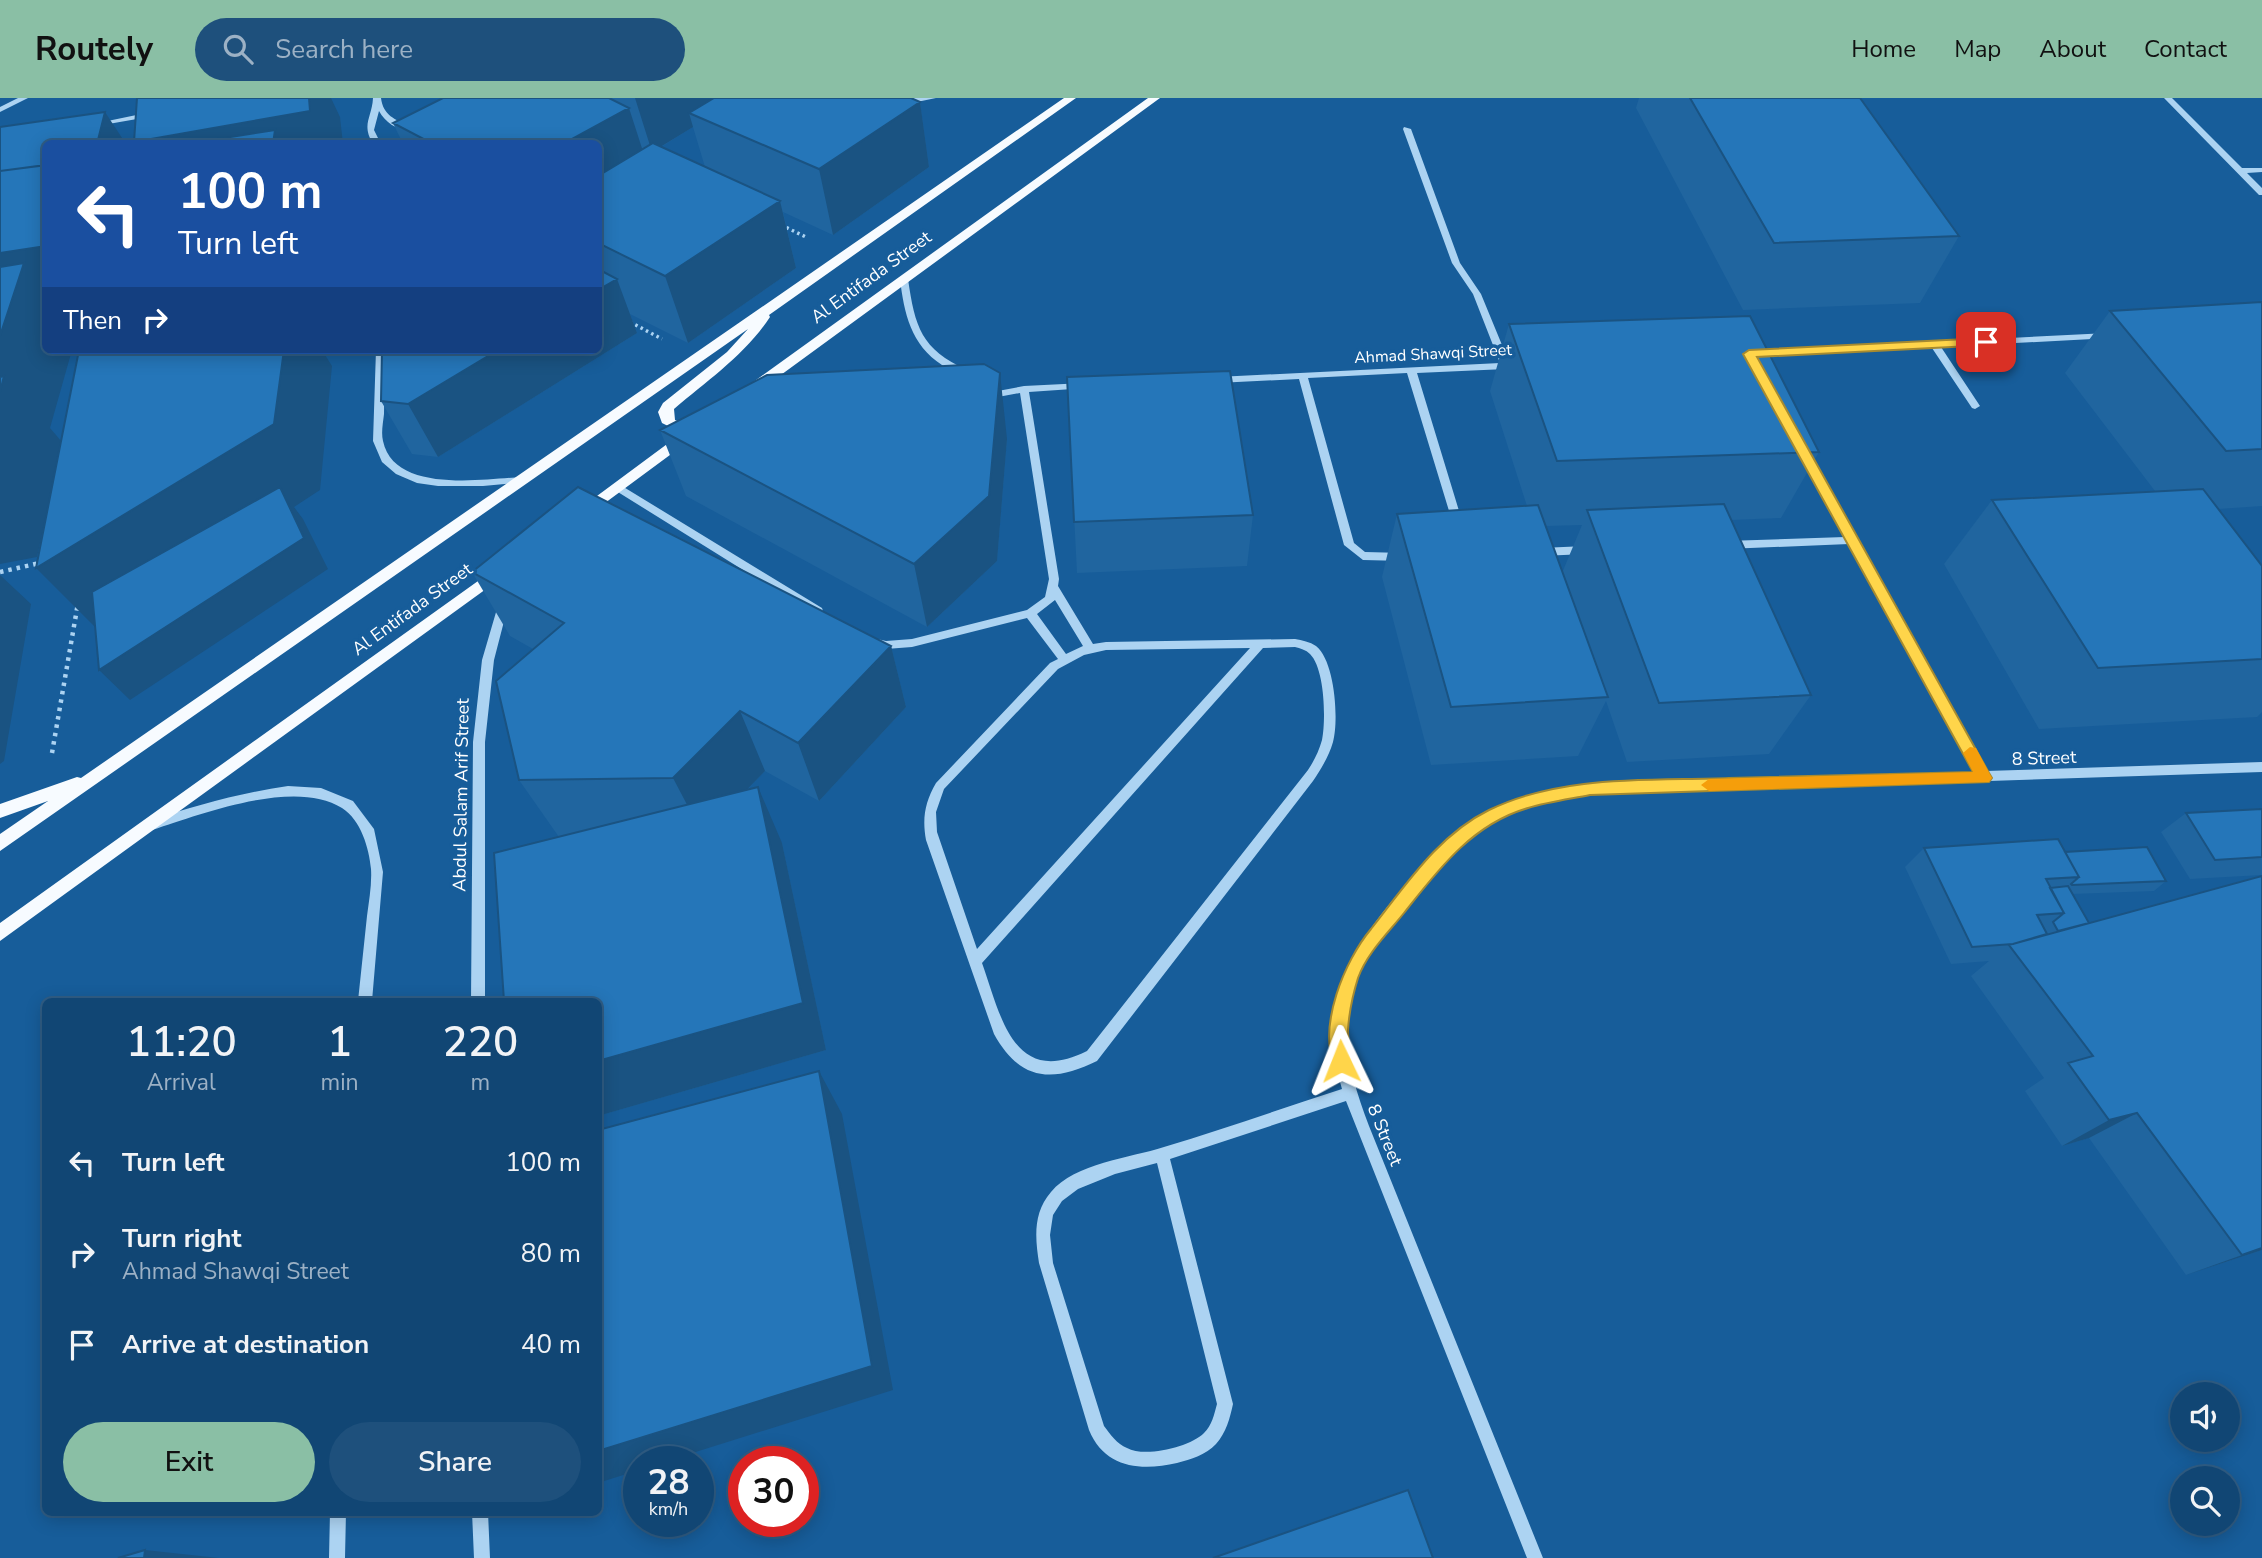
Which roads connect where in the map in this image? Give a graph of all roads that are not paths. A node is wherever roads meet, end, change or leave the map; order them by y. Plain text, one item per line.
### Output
1 (24, 98) edge
2 (902, 98) edge
3 (932, 98) edge
4 (1071, 98) edge
5 (1155, 98) edge
6 (2171, 99) edge
7 (377, 101) edge
8 (0, 110) edge
9 (155, 113) edge
10 (86, 126) edge
11 (1406, 129) dead end
12 (413, 130) edge
13 (374, 140) edge
14 (2262, 170) edge
15 (2241, 171) junction
16 (2262, 193) edge
17 (904, 279) junction
18 (772, 306) junction
19 (2123, 335) dead end
20 (1934, 344) junction
21 (381, 354) edge
22 (1736, 354) edge
23 (1749, 354) junction
24 (1520, 365) edge
25 (1756, 365) edge
26 (1506, 366) junction
27 (1411, 370) junction
28 (1303, 376) junction
29 (976, 377) edge
30 (1205, 380) edge
31 (999, 384) edge
32 (1094, 386) edge
33 (1024, 389) junction
34 (744, 395) edge
35 (977, 398) edge
36 (1976, 406) dead end
37 (1801, 447) edge
38 (522, 480) junction
39 (617, 487) junction
40 (565, 524) edge
41 (1852, 540) junction
42 (1464, 541) edge
43 (1715, 545) edge
44 (1591, 550) edge
45 (1522, 552) edge
46 (1418, 556) edge
47 (512, 562) edge
48 (509, 585) edge
49 (1054, 589) junction
50 (1030, 612) junction
51 (828, 617) edge
52 (863, 638) edge
53 (1260, 644) junction
54 (1090, 649) junction
55 (1064, 659) junction
56 (2262, 767) edge
57 (1984, 778) junction
58 (93, 779) junction
59 (0, 811) edge
60 (148, 826) junction
61 (0, 844) edge
62 (0, 933) edge
63 (974, 962) junction
64 (365, 998) edge
65 (478, 998) edge
66 (1350, 1093) junction
67 (1162, 1155) junction
68 (338, 1516) edge
69 (480, 1516) edge
70 (337, 1558) edge
71 (481, 1558) edge
72 (1535, 1558) edge

1 - 8 street
2 - 3 street
4 - 18 main road, Al Entifada Street
5 - 17 main road, Al Entifada Street
6 - 15 street
7 - 12 street
7 - 13 street
9 - 10 street
11 - 26 street
14 - 15 street
15 - 16 street
17 - 29 street
17 - 34 main road, Al Entifada Street
18 - 38 main road, Al Entifada Street
18 - 39 main road
19 - 20 street
20 - 23 street
20 - 36 street
21 - 38 street
22 - 23 street
23 - 25 street
24 - 26 street, Ahmad Shawqi Street
26 - 27 street, Ahmad Shawqi Street
27 - 28 street, Ahmad Shawqi Street
27 - 42 street
28 - 30 street, Ahmad Shawqi Street
28 - 46 street
31 - 33 street
32 - 33 street
33 - 35 street
33 - 49 street
37 - 41 street
38 - 58 main road, Al Entifada Street
39 - 40 main road
39 - 51 street
41 - 43 street
41 - 57 street
44 - 45 street
47 - 60 main road, Al Entifada Street
48 - 65 street, Abdul Salam Arif Street
49 - 50 street
49 - 54 street
50 - 52 street
50 - 55 street
53 - 54 street
53 - 63 street
53 - 63 street
54 - 55 street
55 - 63 street
56 - 57 street, 8 Street
57 - 66 street, 8 Street
58 - 59 main road
58 - 61 main road, Al Entifada Street
60 - 62 main road, Al Entifada Street
60 - 64 street
66 - 67 street
66 - 72 street, 8 Street
67 - 67 street
68 - 70 street
69 - 71 street

